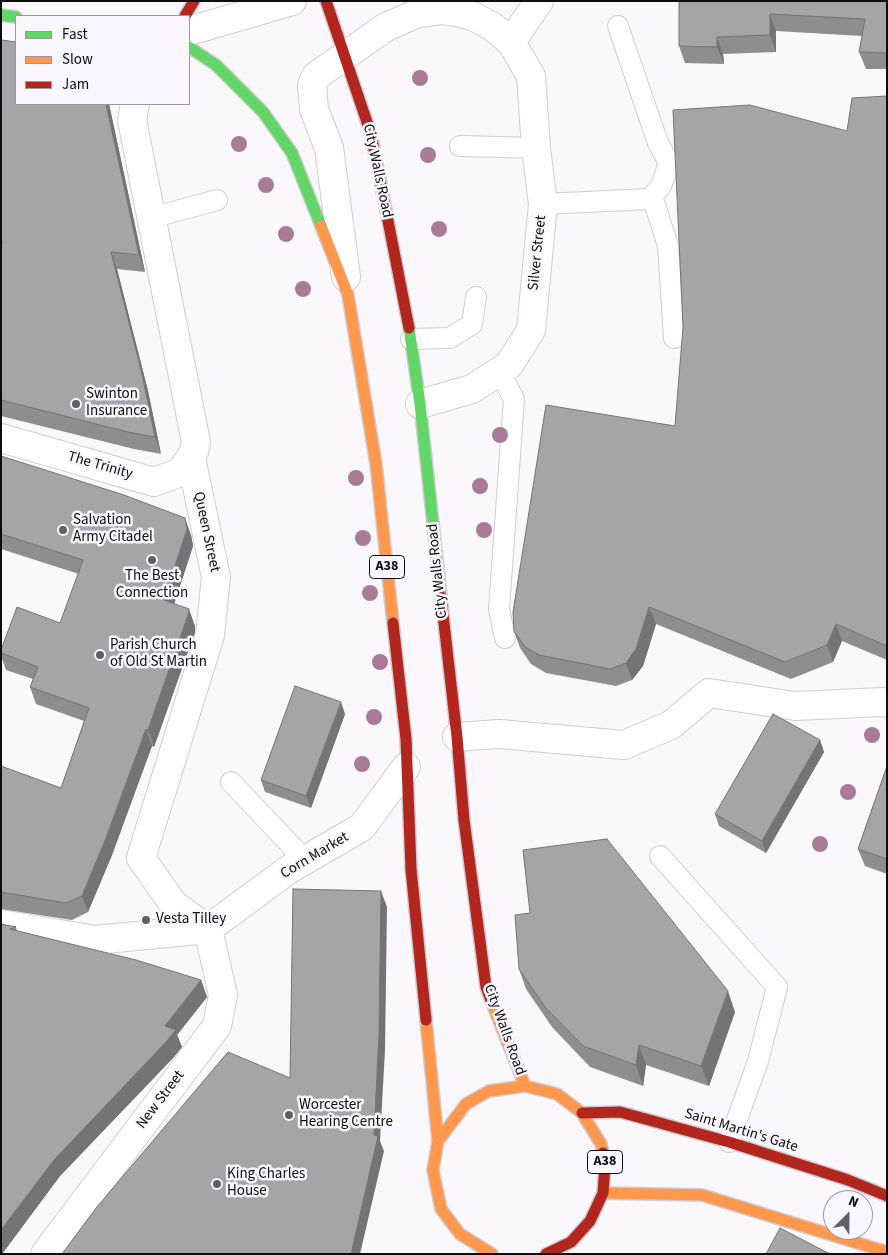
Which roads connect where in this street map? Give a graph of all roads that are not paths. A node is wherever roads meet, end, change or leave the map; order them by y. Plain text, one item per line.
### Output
1 (194, 1) edge
2 (292, 1) edge
3 (326, 1) edge
4 (539, 1) edge
5 (1, 15) edge
6 (185, 15) edge
7 (15, 17) edge
8 (618, 26) dead end
9 (190, 32) edge
10 (511, 42) junction
11 (190, 48) edge
12 (344, 56) junction
13 (135, 105) edge
14 (460, 146) dead end
15 (536, 148) junction
16 (650, 199) junction
17 (217, 200) dead end
18 (543, 204) junction
19 (151, 218) junction
20 (348, 295) junction
21 (476, 297) dead end
22 (674, 338) dead end
23 (410, 339) junction
24 (499, 371) junction
25 (420, 404) junction
26 (1, 438) edge
27 (191, 458) junction
28 (505, 638) dead end
29 (887, 703) edge
30 (457, 737) junction
31 (406, 767) junction
32 (231, 782) dead end
33 (660, 856) dead end
34 (304, 859) junction
35 (1, 924) edge
36 (208, 929) junction
37 (525, 1086) junction
38 (582, 1113) junction
39 (438, 1141) junction
40 (729, 1142) junction
41 (604, 1192) junction
42 (887, 1196) edge
43 (571, 1242) junction
44 (887, 1252) edge
45 (45, 1254) edge
46 (492, 1254) edge
47 (546, 1254) edge
48 (563, 1254) edge

1 - 6 main road
2 - 9 street
3 - 12 main road, City Walls Road
4 - 10 street
5 - 7 main road
8 - 16 lane
10 - 12 street, Silver Street
10 - 15 street, Silver Street
11 - 20 main road, A38
12 - 20 street
12 - 23 main road, City Walls Road
13 - 19 street, Queen Street
14 - 15 lane
15 - 18 street, Silver Street
16 - 18 lane
16 - 22 lane
17 - 19 lane
18 - 24 street, Silver Street
19 - 27 street, Queen Street
20 - 31 main road, A38
21 - 23 lane
23 - 25 main road, City Walls Road
24 - 25 street, Silver Street
24 - 28 lane
25 - 30 main road, City Walls Road
26 - 27 street, The Trinity
27 - 36 street, Queen Street
29 - 30 street
30 - 37 main road, City Walls Road
31 - 34 street, Corn Market
31 - 39 main road, A38
32 - 34 lane
33 - 40 lane
34 - 36 street, Corn Market
35 - 36 street
36 - 45 street, New Street
37 - 38 main road, A38
37 - 39 main road, A38
38 - 40 main road, Saint Martin's Gate
38 - 41 main road, A38
39 - 46 main road, A38
40 - 42 main road, Saint Martin's Gate
41 - 43 main road, A38
41 - 44 main road
43 - 47 main road, A38
43 - 48 main road, A38

